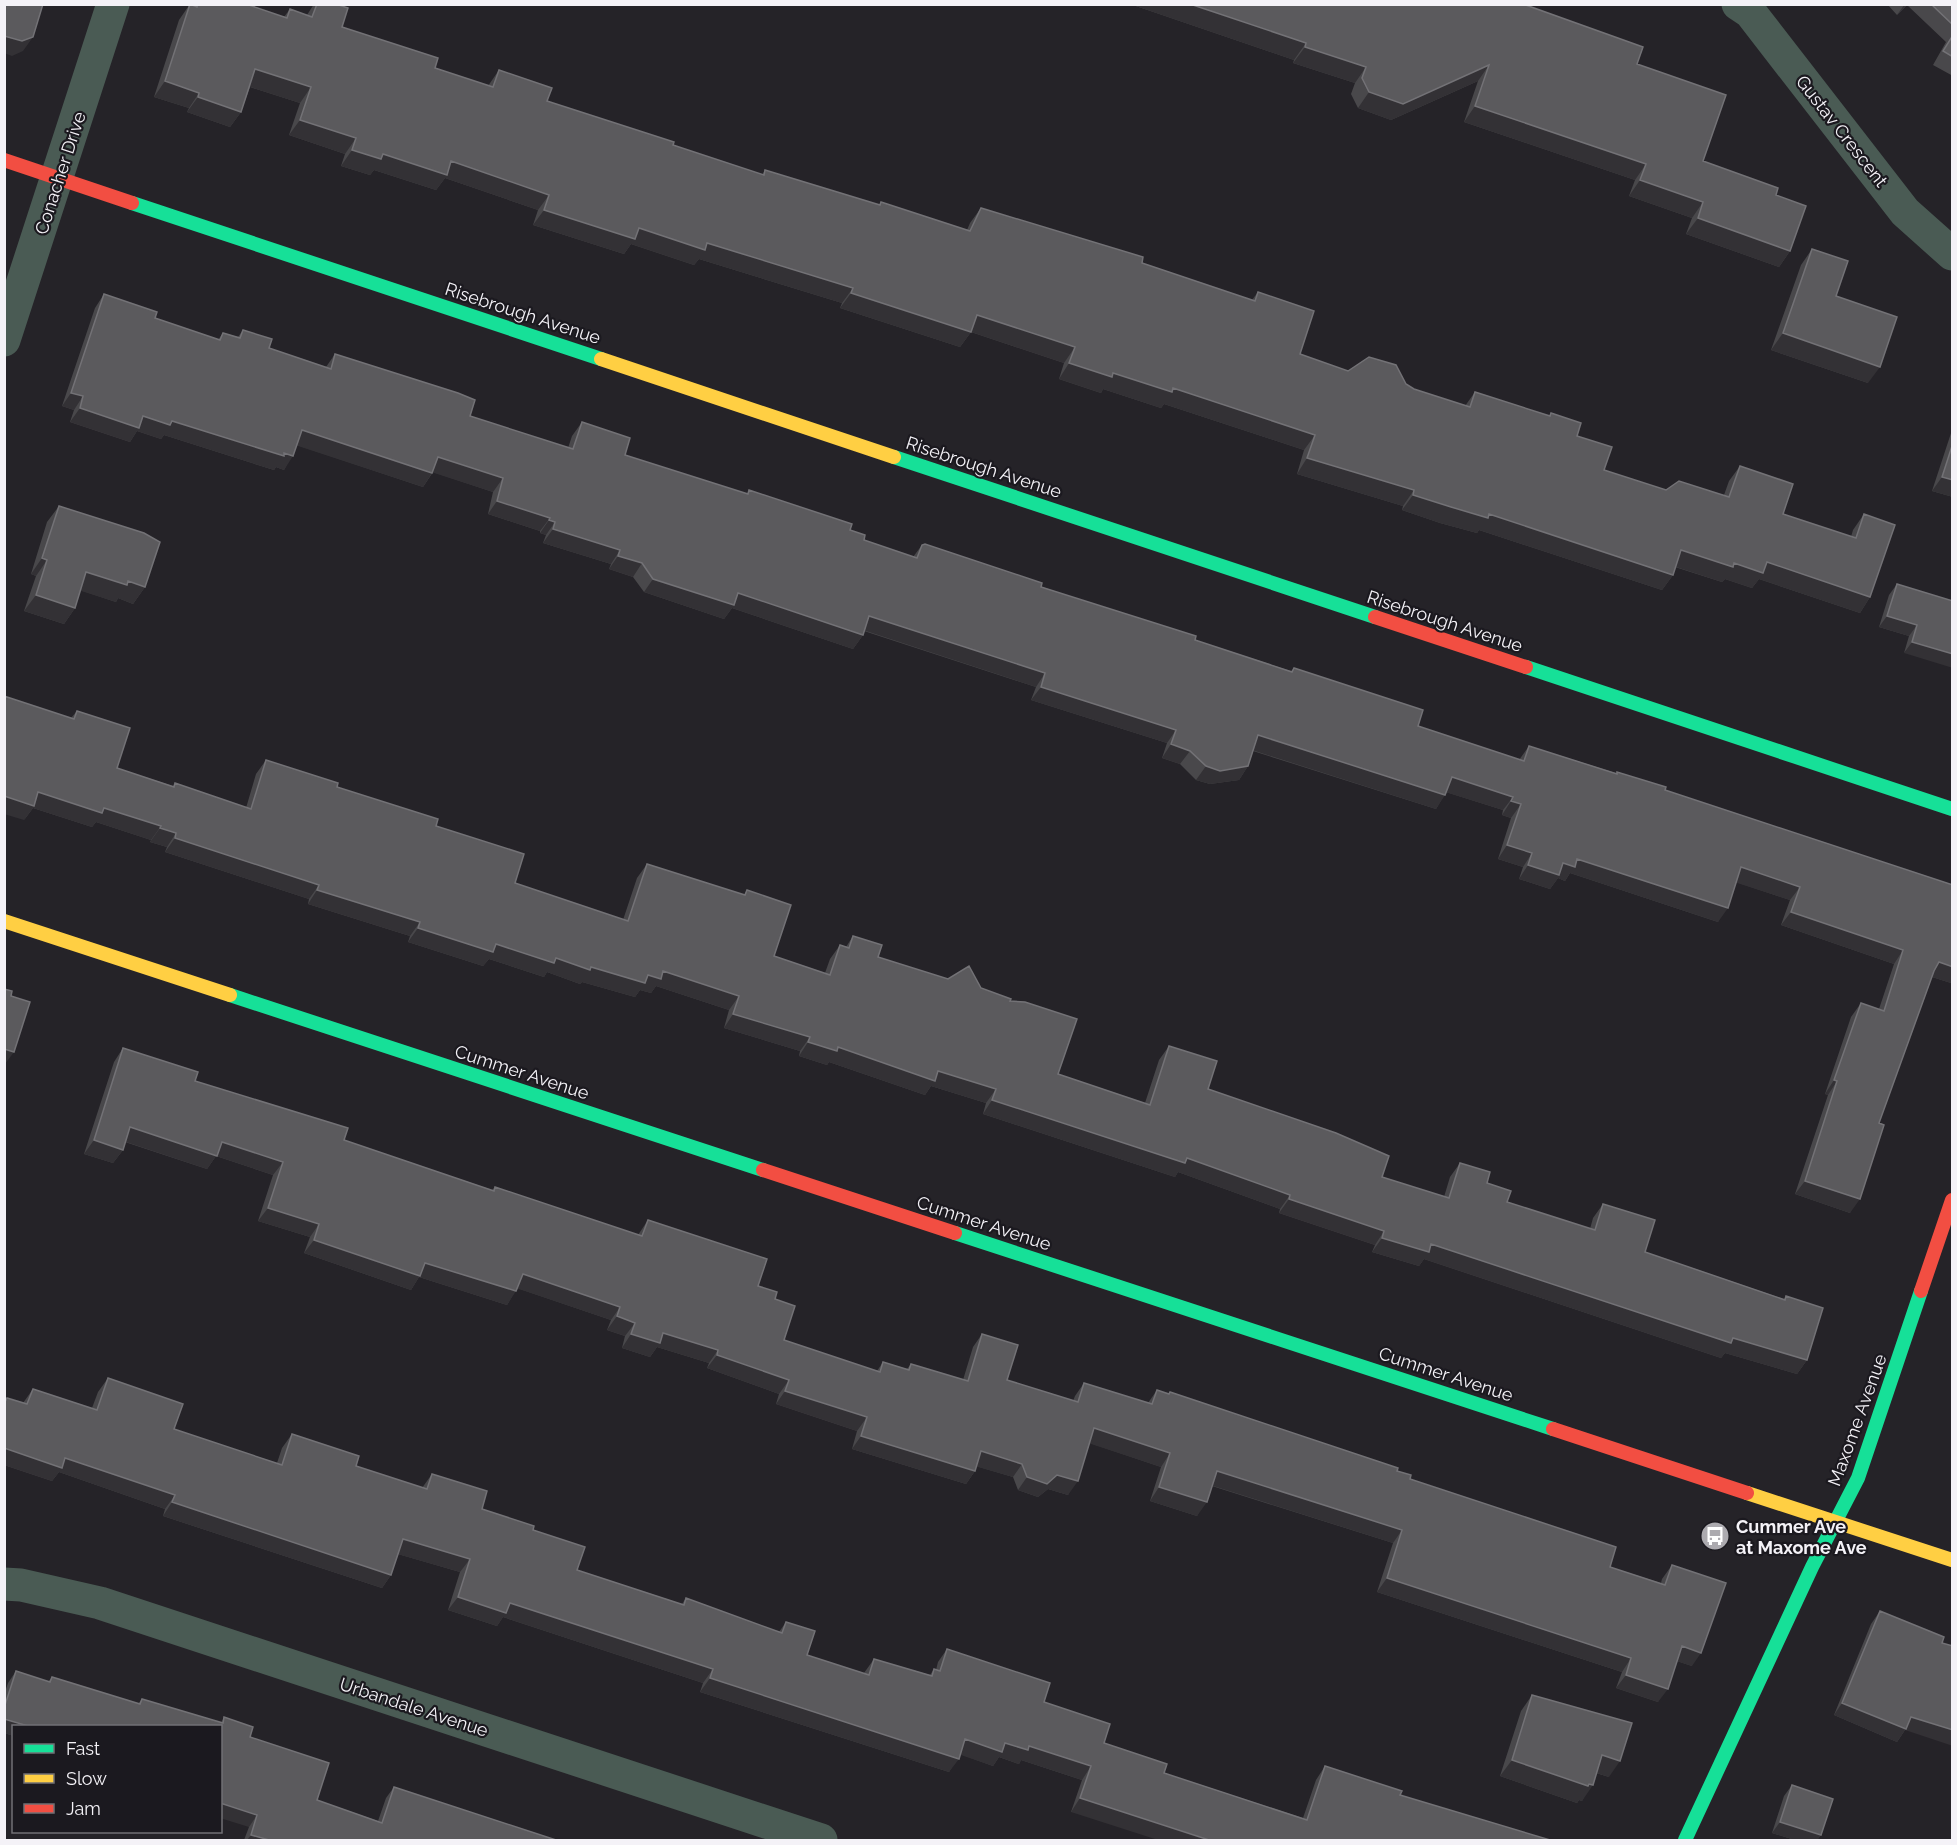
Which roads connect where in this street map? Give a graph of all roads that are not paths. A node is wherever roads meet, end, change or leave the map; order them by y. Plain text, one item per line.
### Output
1 (113, 4) edge
2 (1738, 4) edge
3 (4, 160) edge
4 (59, 177) junction
5 (1953, 254) edge
6 (4, 340) edge
7 (1953, 809) edge
8 (4, 921) edge
9 (1953, 1200) edge
10 (1835, 1522) junction
11 (1953, 1560) edge
12 (4, 1584) edge
13 (821, 1840) edge
14 (1685, 1840) edge

1 - 4 street, Conacher Drive
2 - 5 street, Gustav Crescent
3 - 4 street, Risebrough Avenue
4 - 6 street, Conacher Drive
4 - 7 street, Risebrough Avenue
8 - 10 street, Cummer Avenue
9 - 10 street, Maxome Avenue
10 - 11 street, Cummer Avenue
10 - 14 street, Maxome Avenue
12 - 13 street, Urbandale Avenue

